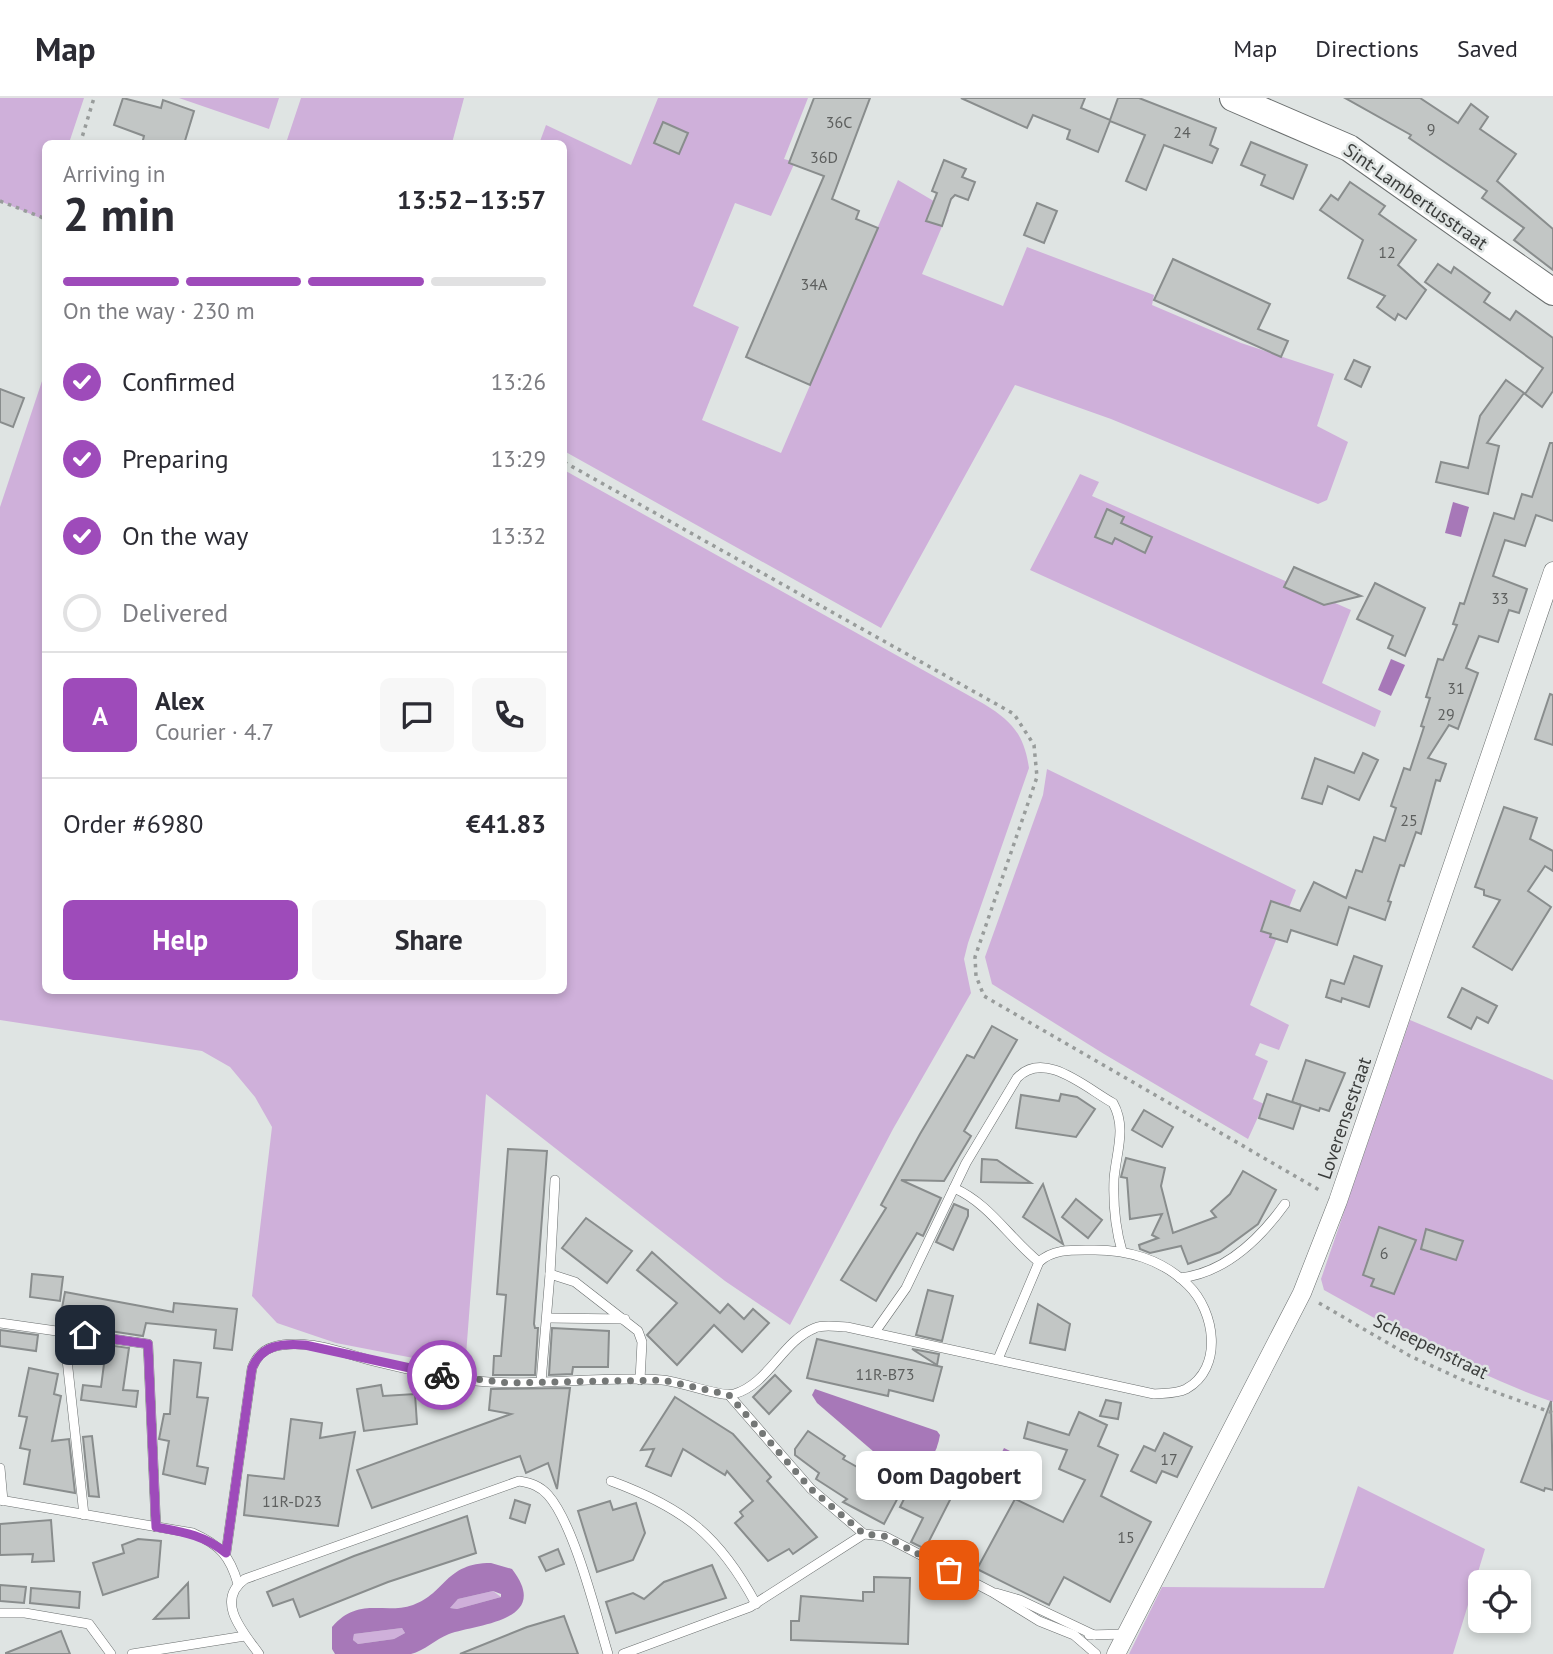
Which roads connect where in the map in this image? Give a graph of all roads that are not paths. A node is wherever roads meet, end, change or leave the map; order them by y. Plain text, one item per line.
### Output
1 (1233, 98) edge
2 (1553, 292) edge
3 (1553, 571) edge
4 (555, 1180) dead end
5 (954, 1188) junction
6 (1285, 1204) dead end
7 (1122, 1251) junction
8 (1039, 1262) junction
9 (550, 1274) junction
10 (1180, 1278) junction
11 (547, 1318) junction
12 (625, 1319) junction
13 (0, 1323) edge
14 (64, 1332) junction
15 (875, 1332) junction
16 (998, 1359) junction
17 (640, 1380) junction
18 (541, 1382) junction
19 (729, 1395) junction
20 (0, 1468) edge
21 (611, 1481) dead end
22 (1, 1500) edge
23 (84, 1515) junction
24 (156, 1527) junction
25 (864, 1534) junction
26 (226, 1553) junction
27 (239, 1584) junction
28 (992, 1592) junction
29 (755, 1604) junction
30 (0, 1613) edge
31 (1127, 1634) junction
32 (1074, 1635) junction
33 (1094, 1635) junction
34 (245, 1636) junction
35 (111, 1654) edge
36 (132, 1654) edge
37 (259, 1654) edge
38 (608, 1654) edge
39 (623, 1654) edge
40 (1096, 1654) edge
41 (1116, 1654) edge

1 - 2 main road, Sint-Lambertusstraat
3 - 31 street, Loverensestraat
4 - 9 lane
5 - 7 lane
5 - 8 lane
5 - 15 lane
6 - 10 lane
7 - 8 lane
7 - 10 lane
8 - 16 lane
9 - 11 lane
9 - 12 lane
10 - 16 lane
11 - 12 lane
11 - 18 lane
12 - 17 lane
13 - 14 lane
14 - 23 lane
14 - 24 lane
15 - 16 lane
15 - 19 lane
17 - 18 lane
17 - 19 lane
18 - 26 lane
19 - 25 lane
20 - 22 lane
21 - 29 lane
22 - 23 lane
23 - 24 lane
24 - 26 lane
25 - 28 lane
25 - 29 lane
26 - 27 lane
27 - 34 lane
27 - 38 lane
28 - 32 lane
28 - 33 lane
29 - 39 lane
30 - 35 lane
31 - 33 lane
31 - 41 street, Loverensestraat
32 - 33 lane
32 - 40 lane
34 - 36 lane
34 - 37 lane

